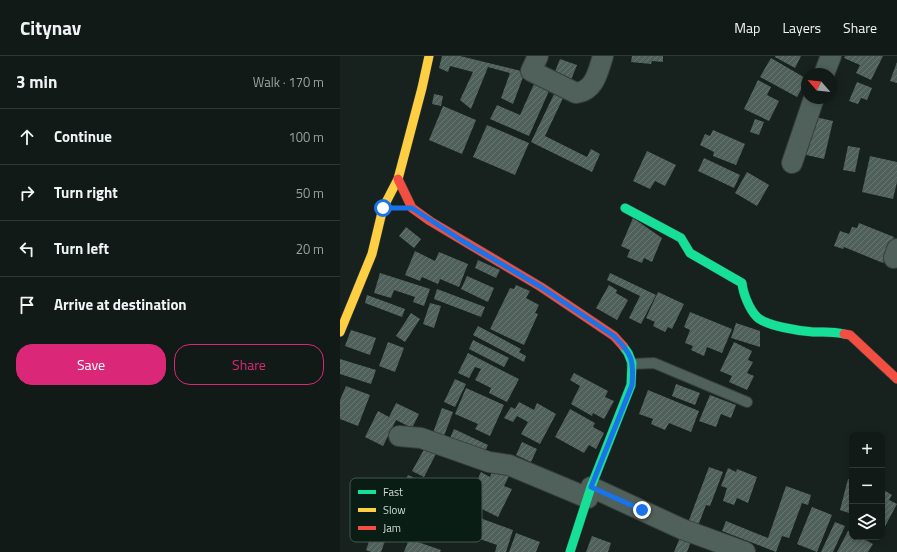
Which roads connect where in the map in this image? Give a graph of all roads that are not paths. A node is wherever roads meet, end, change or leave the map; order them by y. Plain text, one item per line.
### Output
1 (429, 56) edge
2 (538, 56) edge
3 (603, 56) edge
4 (831, 56) edge
5 (826, 68) edge
6 (812, 104) edge
7 (792, 163) dead end
8 (398, 179) junction
9 (383, 208) junction
10 (412, 208) junction
11 (625, 208) dead end
12 (340, 332) edge
13 (632, 364) junction
14 (897, 380) edge
15 (746, 402) dead end
16 (399, 436) dead end
17 (590, 493) junction
18 (570, 552) edge
19 (745, 552) edge

1 - 8 street
2 - 3 street
4 - 5 street
6 - 7 street
8 - 9 street
8 - 10 street
9 - 10 street
9 - 12 street
10 - 13 street
11 - 14 street
13 - 15 lane
13 - 17 street
16 - 17 street
17 - 18 street
17 - 19 street

